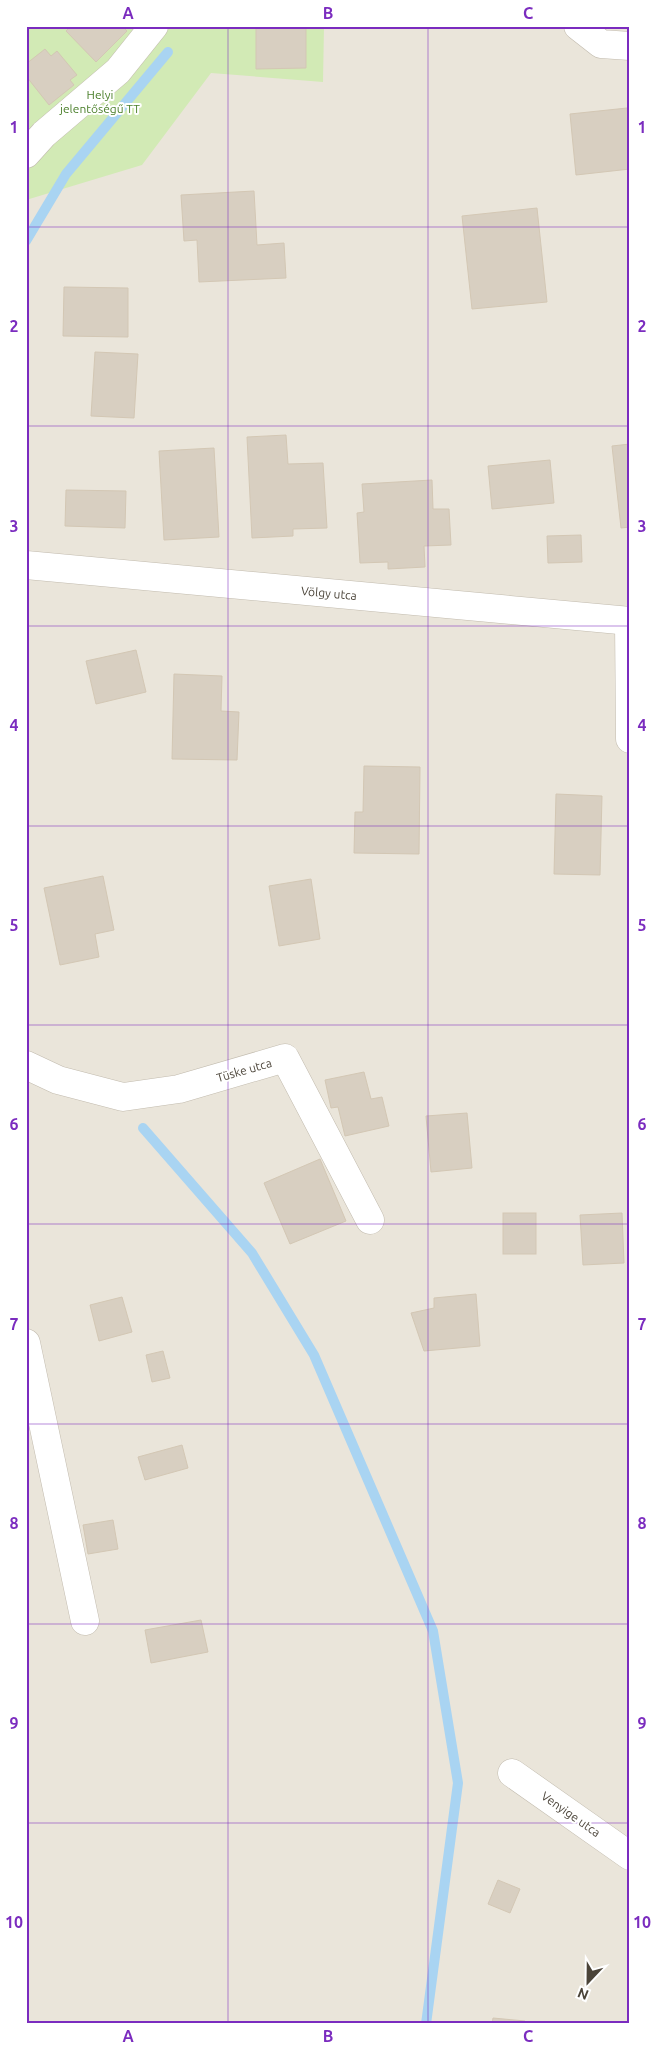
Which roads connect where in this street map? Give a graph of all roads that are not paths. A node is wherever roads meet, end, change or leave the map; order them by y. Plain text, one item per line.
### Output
1 (154, 26) edge
2 (578, 26) edge
3 (630, 46) edge
4 (26, 154) edge
5 (27, 565) edge
6 (629, 621) edge
7 (630, 739) edge
8 (26, 1065) edge
9 (370, 1220) dead end
10 (26, 1343) edge
11 (85, 1621) dead end
12 (512, 1773) dead end
13 (630, 1856) edge

1 - 4 street
2 - 3 street
5 - 6 street, Völgy utca
6 - 7 street
8 - 9 street, Tüske utca
10 - 11 street
12 - 13 street, Venyige utca

